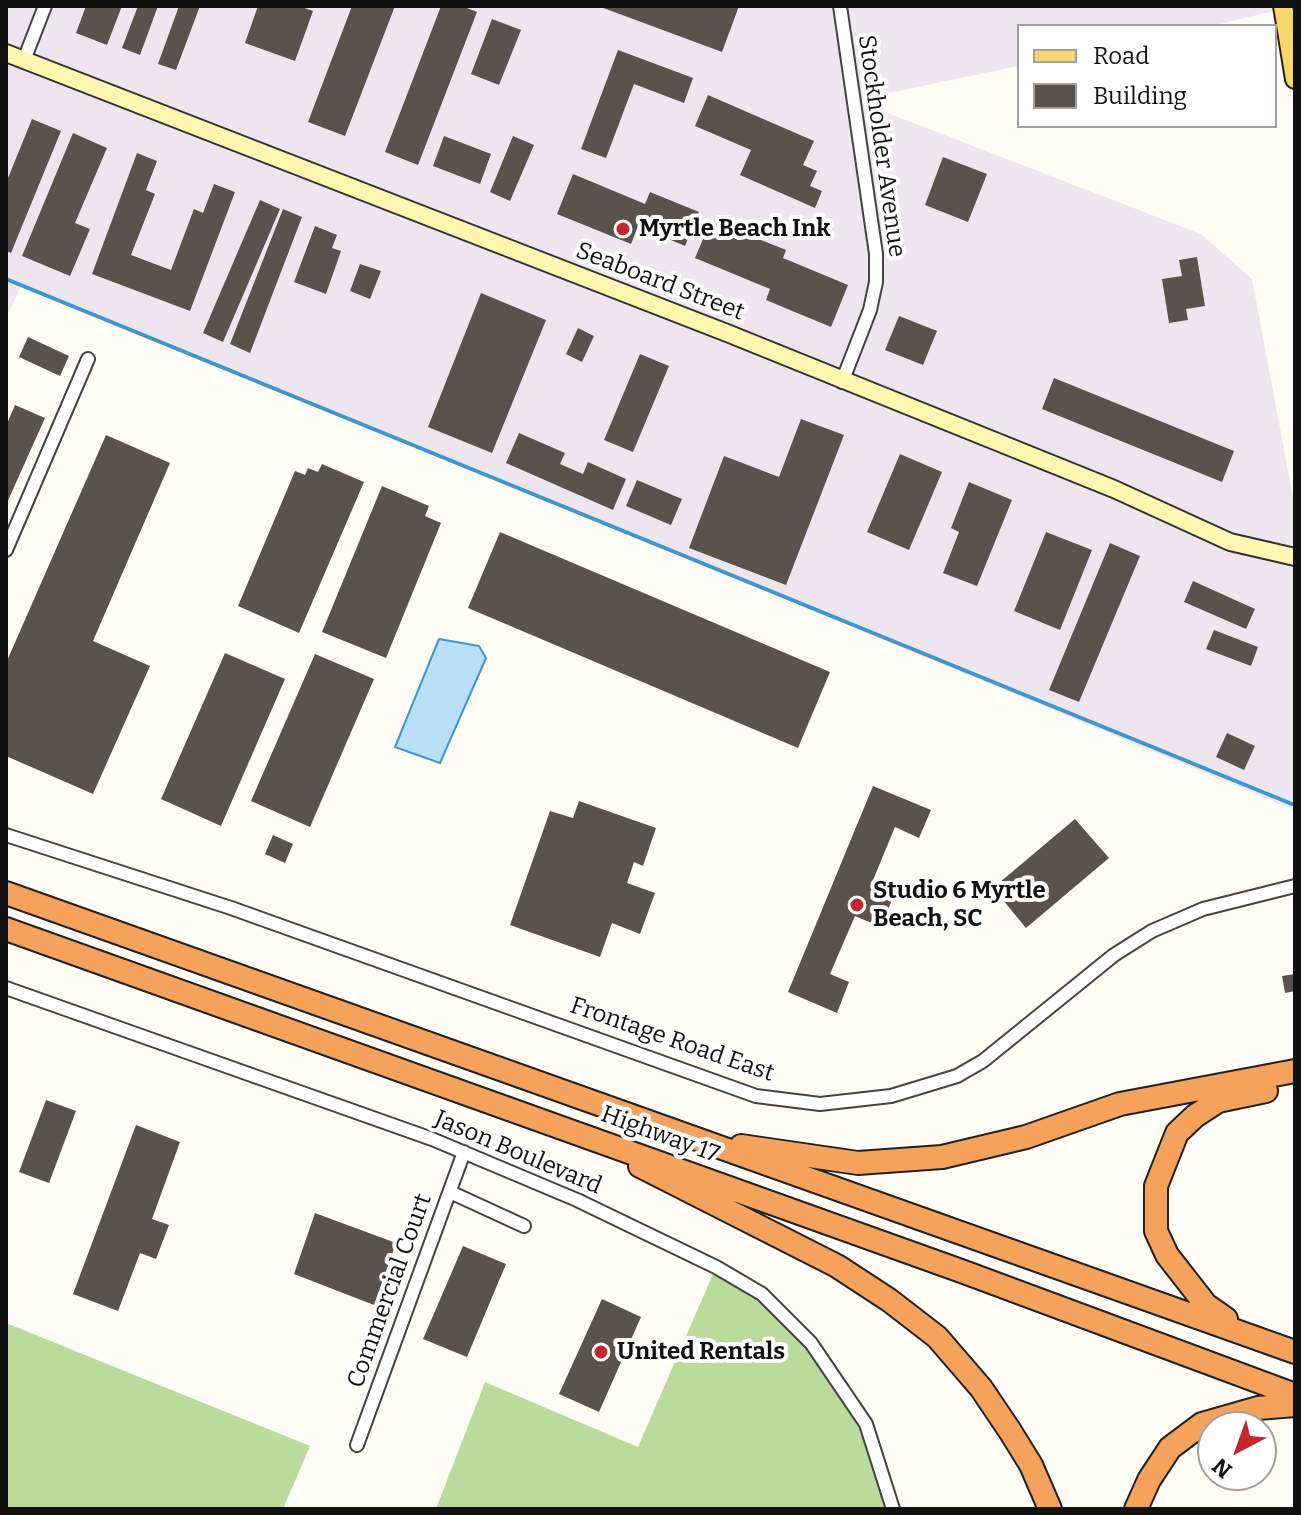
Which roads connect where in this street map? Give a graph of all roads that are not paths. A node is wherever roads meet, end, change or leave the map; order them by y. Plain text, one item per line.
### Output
1 (45, 6) edge
2 (840, 6) edge
3 (1283, 6) edge
4 (6, 53) edge
5 (24, 60) junction
6 (1295, 79) edge
7 (88, 359) dead end
8 (842, 382) junction
9 (6, 550) edge
10 (1295, 557) edge
11 (6, 835) edge
12 (1295, 886) edge
13 (6, 893) edge
14 (6, 929) edge
15 (6, 988) edge
16 (1295, 1071) edge
17 (1295, 1086) edge
18 (583, 1135) junction
19 (688, 1138) junction
20 (464, 1152) junction
21 (450, 1192) junction
22 (524, 1226) dead end
23 (1246, 1334) junction
24 (1295, 1352) edge
25 (1295, 1395) edge
26 (1295, 1405) edge
27 (357, 1445) dead end
28 (893, 1509) edge
29 (1050, 1509) edge
30 (1136, 1509) edge

1 - 5 street
2 - 8 street, Stockholder Avenue
3 - 6 main road
4 - 5 street, Seaboard Street
5 - 8 street, Seaboard Street
7 - 9 street
8 - 10 street, Seaboard Street
11 - 12 street, Frontage Road East
13 - 19 highway, Highway 17
14 - 18 highway, Highway 17
15 - 20 street, Jason Boulevard
16 - 19 highway
17 - 23 highway
18 - 25 highway, Highway 17
18 - 29 highway
19 - 23 highway, Highway 17
20 - 21 street, Commercial Court
20 - 28 street, Jason Boulevard
21 - 22 street
21 - 27 street, Commercial Court
23 - 24 highway, Highway 17
26 - 30 highway

